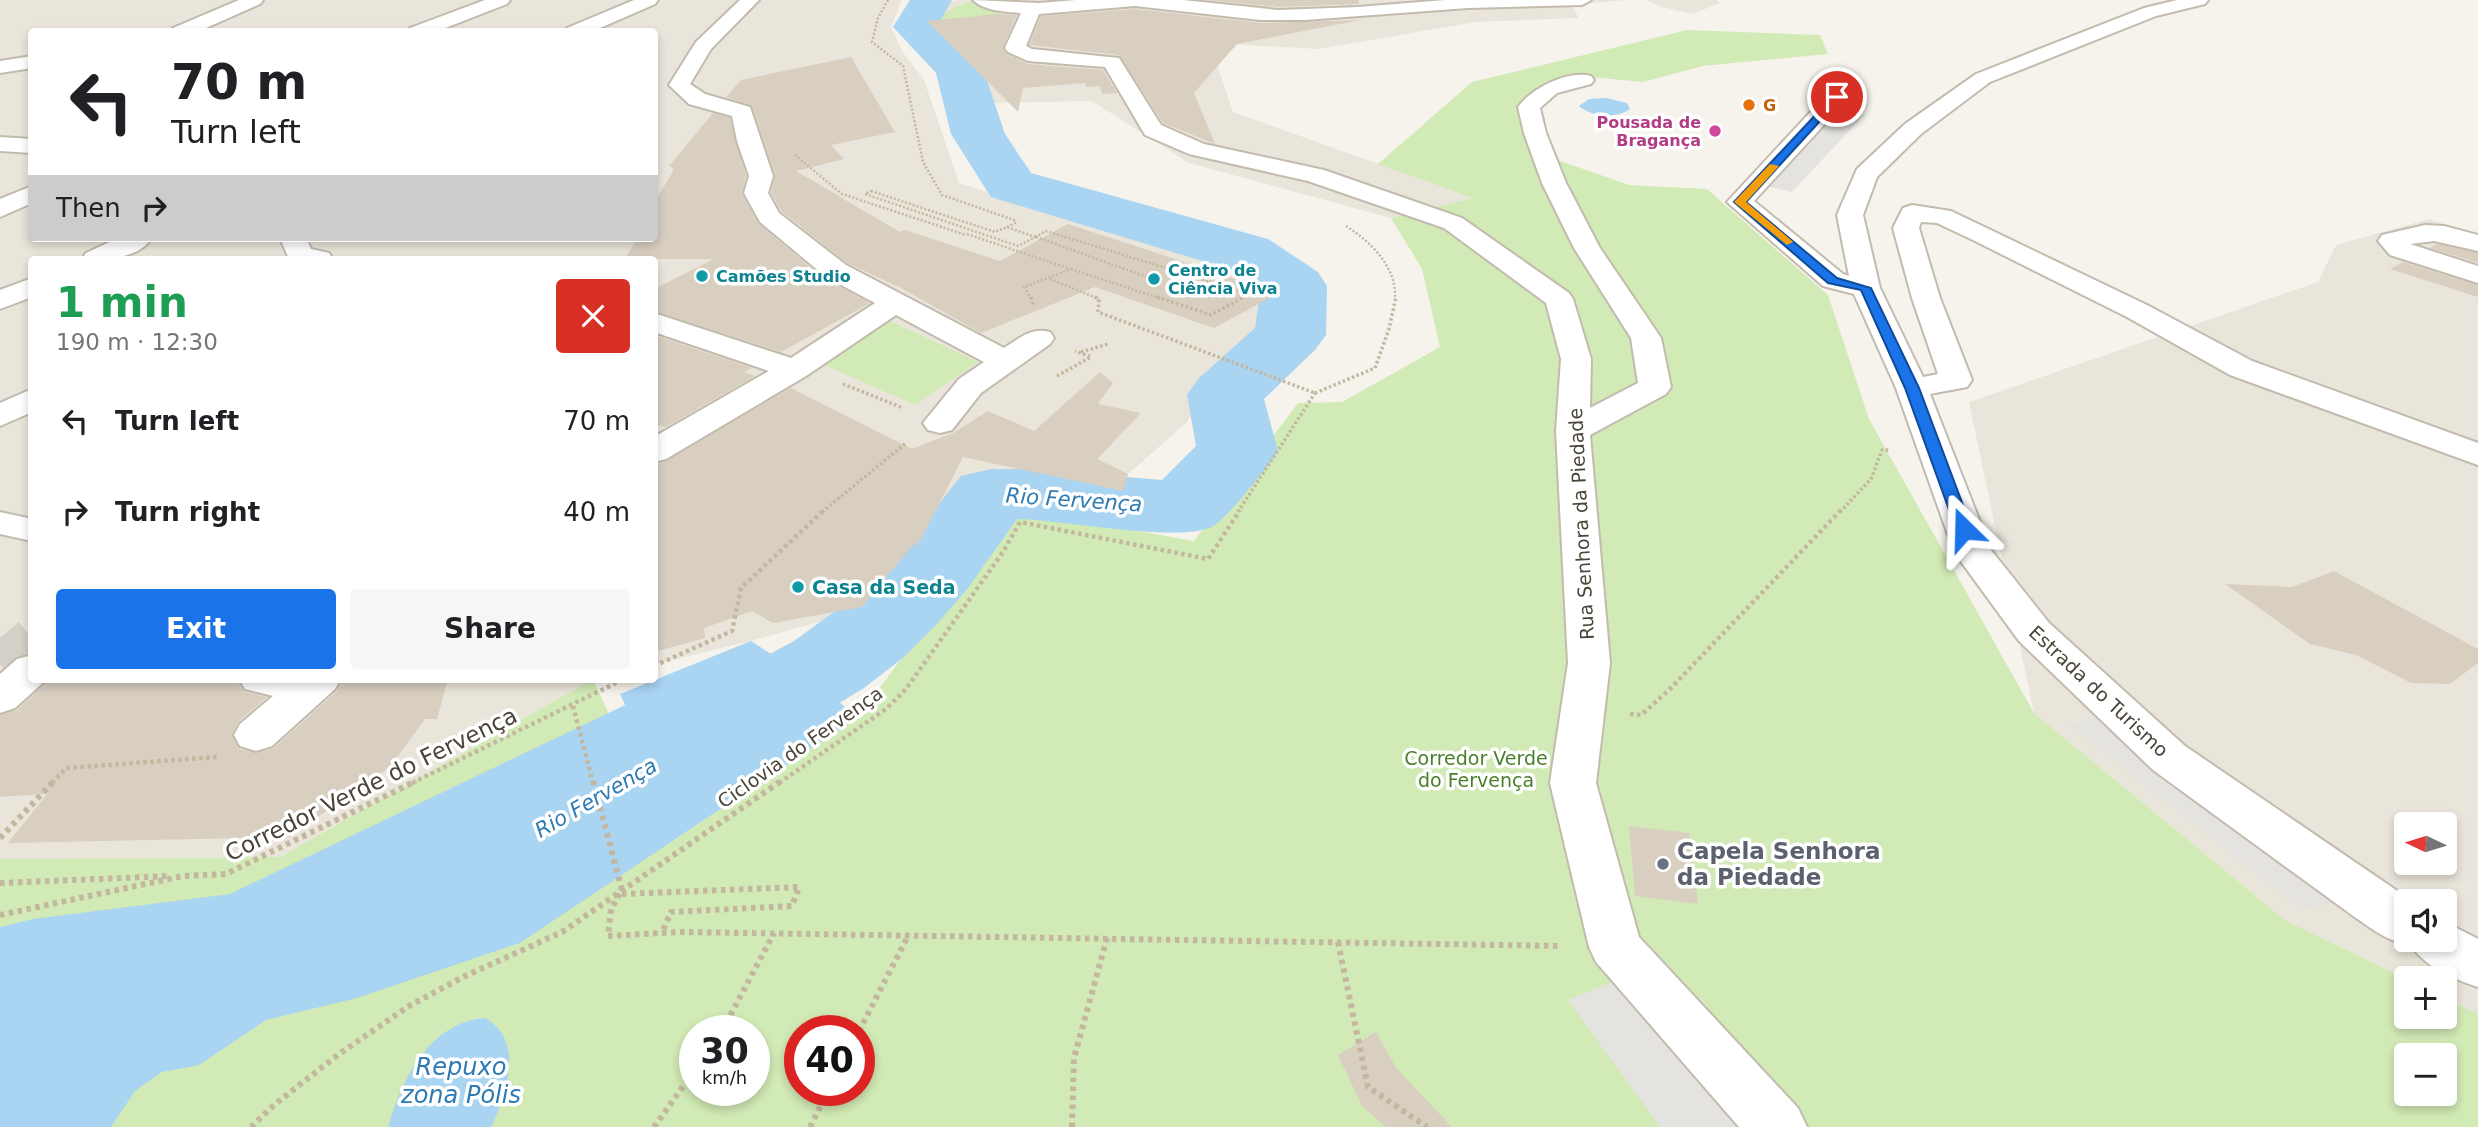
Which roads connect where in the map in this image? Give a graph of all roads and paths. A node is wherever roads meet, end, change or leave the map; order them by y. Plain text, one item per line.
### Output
1 (252, 0) edge
2 (501, 0) edge
3 (649, 0) edge
4 (750, 0) edge
5 (888, 0) edge
6 (1491, 0) edge
7 (1582, 0) edge
8 (2199, 0) edge
9 (989, 3) edge
10 (1469, 3) junction
11 (1031, 10) junction
12 (189, 28) edge
13 (428, 28) edge
14 (583, 28) edge
15 (28, 63) edge
16 (0, 67) edge
17 (1584, 80) dead end
18 (1837, 97) dead end
19 (744, 123) junction
20 (0, 144) edge
21 (28, 146) edge
22 (28, 195) edge
23 (0, 209) edge
24 (1340, 223) dead end
25 (1007, 227) junction
26 (975, 232) junction
27 (966, 235) junction
28 (1035, 237) junction
29 (131, 242) edge
30 (2478, 243) edge
31 (301, 250) edge
32 (102, 256) edge
33 (281, 256) edge
34 (794, 261) dead end
35 (1071, 269) junction
36 (836, 271) junction
37 (2478, 275) edge
38 (1049, 279) junction
39 (1161, 282) dead end
40 (28, 288) edge
41 (1866, 288) junction
42 (0, 300) edge
43 (897, 301) junction
44 (658, 323) edge
45 (1036, 326) joint
46 (1108, 344) dead end
47 (1080, 352) dead end
48 (1006, 361) junction
49 (795, 369) junction
50 (852, 387) dead end
51 (1912, 388) junction
52 (1315, 393) junction
53 (28, 401) edge
54 (0, 416) edge
55 (940, 423) junction
56 (1573, 431) junction
57 (658, 450) edge
58 (1882, 450) dead end
59 (2478, 455) edge
60 (0, 523) edge
61 (28, 529) edge
62 (658, 664) edge
63 (28, 673) edge
64 (616, 683) edge
65 (313, 684) edge
66 (0, 698) edge
67 (573, 706) junction
68 (1641, 715) dead end
69 (256, 735) joint
70 (0, 838) edge
71 (183, 876) junction
72 (0, 883) edge
73 (621, 892) junction
74 (0, 915) edge
75 (2394, 916) edge
76 (662, 933) junction
77 (774, 933) junction
78 (908, 936) junction
79 (1107, 938) junction
80 (1338, 942) junction
81 (1615, 947) junction
82 (2456, 952) edge
83 (2478, 965) edge
84 (730, 1015) edge
85 (867, 1015) edge
86 (679, 1092) edge
87 (821, 1106) edge
88 (251, 1127) edge
89 (654, 1127) edge
90 (810, 1127) edge
91 (1072, 1127) edge
92 (1427, 1127) edge
93 (1777, 1127) edge

1 - 12 street
2 - 13 street
3 - 14 street
4 - 19 street
5 - 25 path
6 - 10 street
7 - 10 street
8 - 41 street, Estrada do Turismo
9 - 11 street
10 - 11 street
11 - 56 street, Rua Senhora da Piedade
15 - 16 street
17 - 56 street
18 - 41 street
19 - 27 path
19 - 36 street
20 - 21 street
22 - 23 street
24 - 52 path
25 - 26 path
25 - 28 path
26 - 27 path
26 - 28 path
27 - 35 path
28 - 35 path
28 - 39 path
29 - 32 street
30 - 37 street
31 - 33 street
34 - 36 street
35 - 38 path
36 - 43 street
38 - 45 path
38 - 52 path
40 - 42 street
41 - 51 street, Estrada do Turismo
43 - 48 street
43 - 49 street
44 - 49 street
45 - 48 street
46 - 47 path
48 - 55 street
49 - 57 street
50 - 55 path
51 - 59 street
51 - 75 street, Estrada do Turismo
52 - 73 path, Ciclovia do Fervença
53 - 54 street
55 - 62 path
56 - 81 street, Rua Senhora da Piedade
58 - 68 path
60 - 61 street
63 - 66 street
64 - 67 path, Corredor Verde do Fervença
65 - 69 street
67 - 71 path, Corredor Verde do Fervença
67 - 73 path
69 - 70 path
71 - 72 path
71 - 74 path, Corredor Verde do Fervença
73 - 76 path
73 - 76 path
73 - 88 path, Ciclovia do Fervença
76 - 77 path
77 - 78 path
77 - 84 path
78 - 79 path
78 - 85 path
79 - 80 path
79 - 91 path
80 - 81 path
80 - 92 path
81 - 93 street
82 - 83 street
86 - 89 path
87 - 90 path

